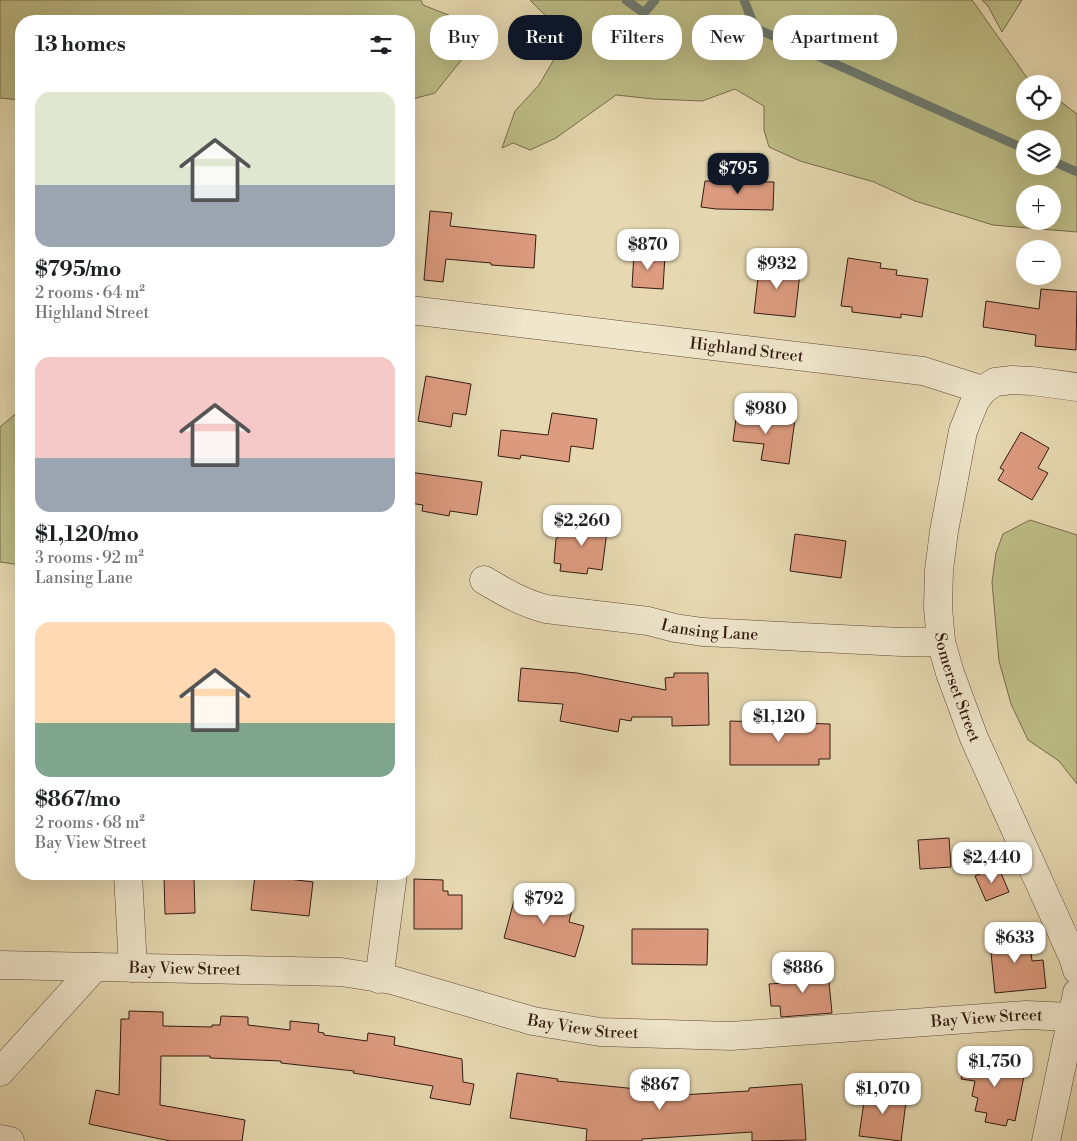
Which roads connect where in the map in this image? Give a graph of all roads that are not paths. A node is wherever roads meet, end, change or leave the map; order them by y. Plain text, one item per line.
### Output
1 (415, 311) edge
2 (1077, 388) edge
3 (983, 390) junction
4 (484, 580) dead end
5 (941, 642) junction
6 (128, 880) edge
7 (391, 880) edge
8 (0, 965) edge
9 (95, 967) junction
10 (133, 968) junction
11 (1077, 970) edge
12 (379, 979) junction
13 (1075, 1010) edge
14 (0, 1072) edge
15 (0, 1139) edge
16 (10, 1141) edge
17 (1046, 1141) edge

1 - 3 street, Highland Street
2 - 3 street
3 - 5 street, Somerset Street
4 - 5 street, Lansing Lane
5 - 11 street, Somerset Street
6 - 10 street
7 - 12 street
8 - 9 street, Bay View Street
9 - 10 street, Bay View Street
9 - 14 street
10 - 12 street, Bay View Street
12 - 13 street, Bay View Street
13 - 17 street
15 - 16 street

